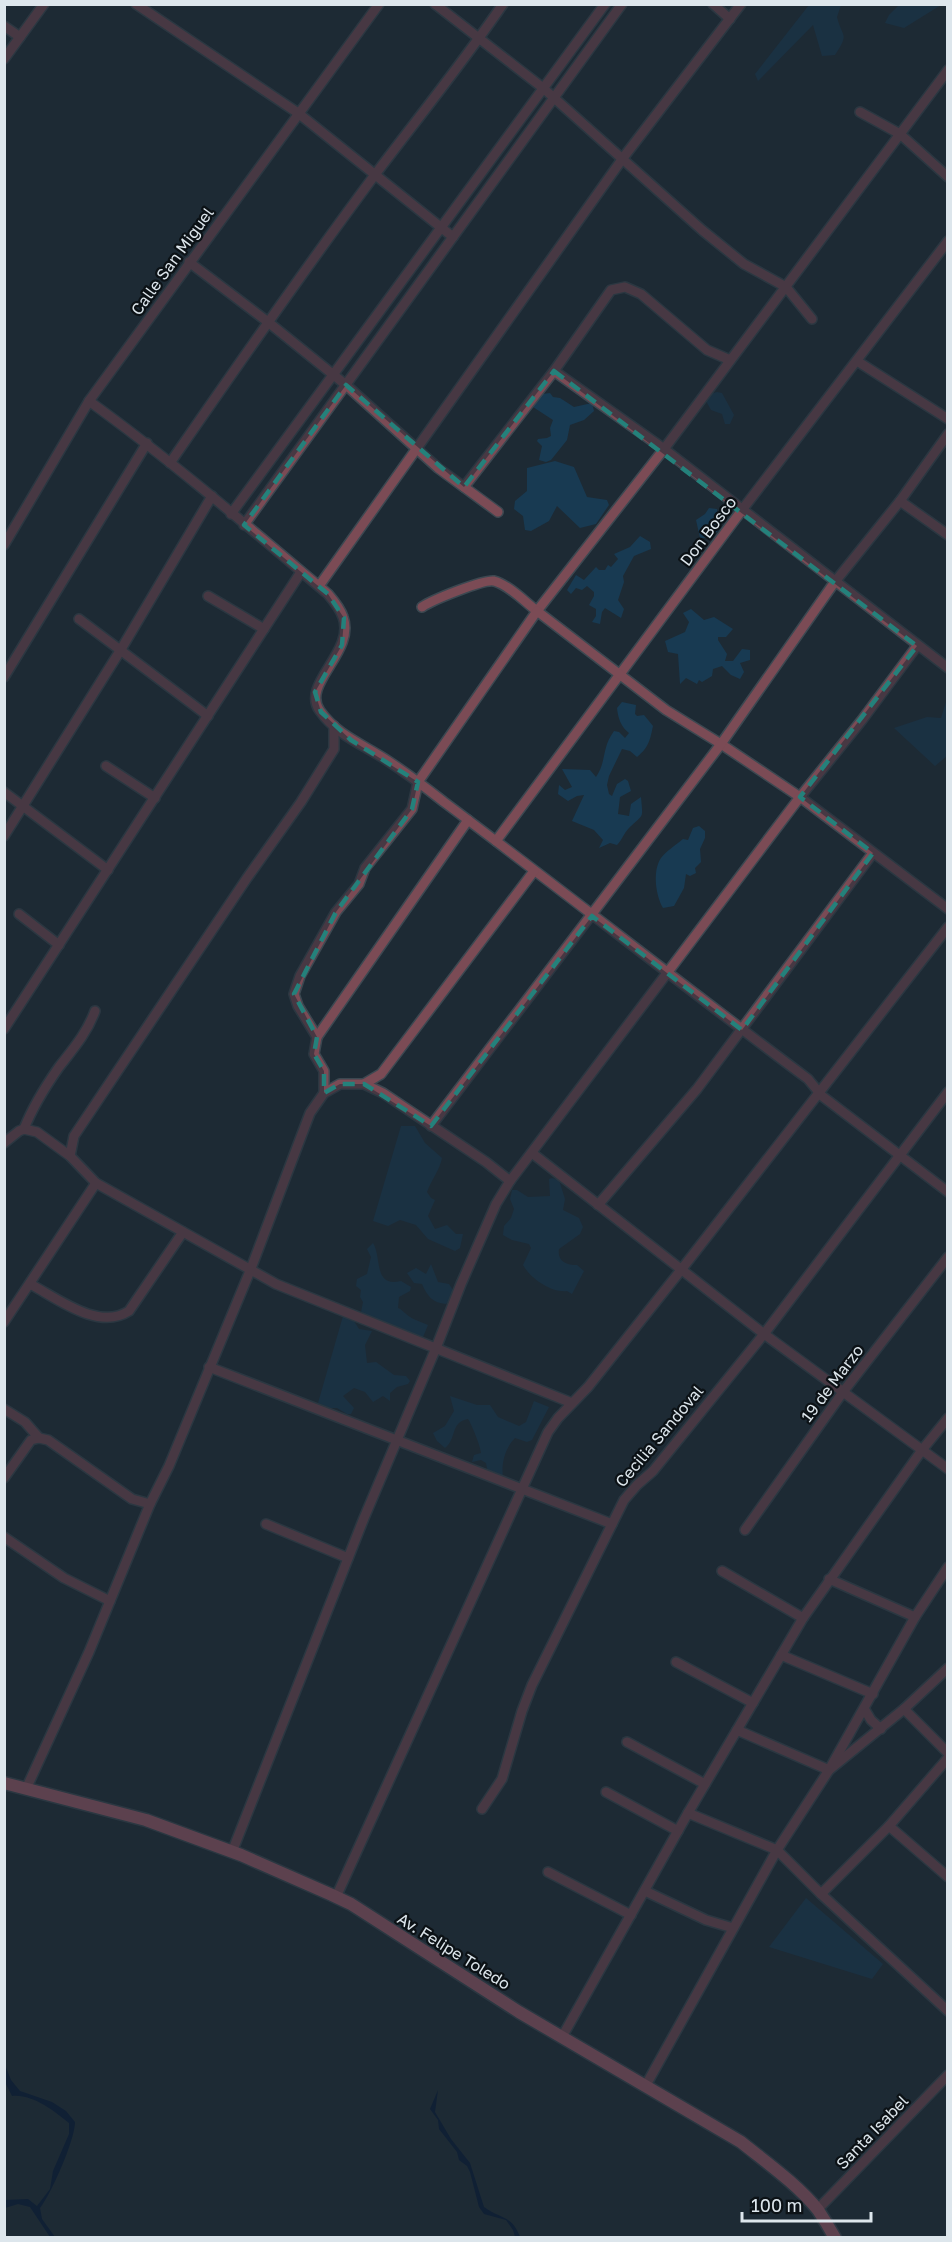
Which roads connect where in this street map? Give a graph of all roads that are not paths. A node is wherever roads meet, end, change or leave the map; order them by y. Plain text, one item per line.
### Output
1 (44, 4) edge
2 (136, 4) edge
3 (378, 4) edge
4 (435, 4) edge
5 (503, 4) edge
6 (605, 4) edge
7 (622, 4) edge
8 (713, 4) edge
9 (741, 4) edge
10 (730, 19) junction
11 (4, 26) edge
12 (20, 37) junction
13 (479, 39) junction
14 (4, 59) edge
15 (948, 70) edge
16 (543, 88) junction
17 (554, 98) junction
18 (860, 111) dead end
19 (298, 113) junction
20 (900, 134) junction
21 (622, 158) junction
22 (375, 175) junction
23 (948, 177) edge
24 (441, 227) junction
25 (453, 237) junction
26 (948, 241) edge
27 (189, 262) junction
28 (786, 287) junction
29 (812, 319) dead end
30 (268, 322) junction
31 (730, 360) junction
32 (857, 361) junction
33 (554, 371) junction
34 (333, 375) junction
35 (346, 385) junction
36 (89, 401) junction
37 (948, 419) edge
38 (948, 434) edge
39 (147, 443) junction
40 (417, 447) junction
41 (664, 450) junction
42 (170, 463) junction
43 (464, 488) junction
44 (212, 496) junction
45 (900, 501) junction
46 (742, 510) junction
47 (498, 512) dead end
48 (231, 514) junction
49 (244, 525) junction
50 (948, 535) edge
51 (4, 545) edge
52 (301, 572) junction
53 (834, 583) junction
54 (319, 586) junction
55 (208, 596) dead end
56 (422, 607) dead end
57 (537, 611) junction
58 (79, 619) dead end
59 (264, 629) junction
60 (917, 646) junction
61 (120, 651) junction
62 (948, 668) edge
63 (620, 676) junction
64 (4, 677) edge
65 (208, 716) junction
66 (334, 726) junction
67 (358, 744) junction
68 (721, 744) junction
69 (334, 748) junction
70 (106, 766) dead end
71 (418, 782) junction
72 (4, 792) edge
73 (800, 797) junction
74 (155, 798) junction
75 (24, 806) junction
76 (468, 820) junction
77 (4, 836) edge
78 (496, 841) junction
79 (873, 853) junction
80 (108, 870) junction
81 (534, 871) junction
82 (948, 909) edge
83 (19, 914) dead end
84 (592, 916) junction
85 (948, 927) edge
86 (59, 945) junction
87 (667, 974) junction
88 (95, 1011) dead end
89 (4, 1029) edge
90 (742, 1030) junction
91 (317, 1037) junction
92 (364, 1084) junction
93 (948, 1092) edge
94 (324, 1093) junction
95 (820, 1093) junction
96 (431, 1126) junction
97 (24, 1129) junction
98 (74, 1136) junction
99 (4, 1143) edge
100 (57, 1144) junction
101 (532, 1153) junction
102 (899, 1155) junction
103 (70, 1156) junction
104 (510, 1180) junction
105 (96, 1183) junction
106 (948, 1192) edge
107 (598, 1205) junction
108 (183, 1232) junction
109 (948, 1257) edge
110 (681, 1270) junction
111 (250, 1271) junction
112 (30, 1284) junction
113 (4, 1322) edge
114 (764, 1334) junction
115 (436, 1348) junction
116 (209, 1367) junction
117 (843, 1392) junction
118 (572, 1404) junction
119 (4, 1409) edge
120 (948, 1418) edge
121 (39, 1437) junction
122 (398, 1440) junction
123 (921, 1450) junction
124 (948, 1469) edge
125 (4, 1478) edge
126 (522, 1488) junction
127 (150, 1504) junction
128 (266, 1524) dead end
129 (612, 1524) junction
130 (745, 1530) dead end
131 (4, 1537) edge
132 (348, 1558) junction
133 (948, 1567) edge
134 (722, 1571) dead end
135 (829, 1580) junction
136 (110, 1601) junction
137 (915, 1617) junction
138 (803, 1618) junction
139 (781, 1655) junction
140 (676, 1662) dead end
141 (948, 1668) edge
142 (873, 1694) junction
143 (753, 1703) junction
144 (904, 1709) junction
145 (865, 1710) junction
146 (881, 1729) junction
147 (737, 1730) junction
148 (627, 1742) dead end
149 (948, 1753) edge
150 (948, 1758) edge
151 (829, 1770) junction
152 (4, 1783) edge
153 (705, 1784) junction
154 (26, 1789) junction
155 (606, 1792) dead end
156 (482, 1809) dead end
157 (688, 1813) junction
158 (890, 1826) junction
159 (678, 1831) junction
160 (777, 1850) junction
161 (232, 1852) junction
162 (548, 1872) dead end
163 (948, 1877) edge
164 (645, 1891) junction
165 (821, 1894) junction
166 (336, 1896) junction
167 (631, 1915) junction
168 (733, 1928) junction
169 (948, 2011) edge
170 (562, 2037) junction
171 (948, 2075) edge
172 (646, 2085) junction
173 (818, 2210) junction
174 (836, 2238) edge

1 - 12 street
2 - 19 street
3 - 19 street, Calle San Miguel
4 - 13 street
5 - 13 street
6 - 16 street
7 - 17 street
8 - 10 street
9 - 10 street
10 - 21 street
11 - 12 street
12 - 14 street
13 - 16 street
13 - 22 street
15 - 20 street
16 - 17 street
16 - 24 street
17 - 21 street
17 - 25 street
18 - 20 street
19 - 22 street
19 - 27 street, Calle San Miguel
20 - 23 street
20 - 28 street
21 - 28 street
21 - 40 street
22 - 24 street
22 - 30 street
24 - 25 street
24 - 34 street
25 - 35 street
26 - 32 street, Don Bosco
27 - 30 street
27 - 36 street, Calle San Miguel
28 - 29 street
28 - 31 street
30 - 34 street
30 - 42 street
31 - 33 street
31 - 41 street
32 - 37 street
32 - 46 street, Don Bosco
33 - 41 street
33 - 43 street
34 - 35 street
34 - 48 street
35 - 40 street
35 - 49 street
36 - 39 street
36 - 51 street, Calle San Miguel
38 - 45 street
39 - 42 street
39 - 64 street
40 - 43 street
40 - 54 street
41 - 46 street
41 - 57 street
42 - 44 street
43 - 47 street
44 - 48 street
44 - 61 street
45 - 50 street
45 - 53 street
46 - 53 street
46 - 63 street, Don Bosco
48 - 49 street
49 - 52 street
52 - 54 street
52 - 59 street
53 - 60 street
53 - 68 street
54 - 66 street
55 - 59 street
56 - 57 street
57 - 63 street
57 - 71 street
58 - 61 street
59 - 65 street
60 - 62 street
60 - 73 street
61 - 65 street
61 - 75 street
63 - 68 street
63 - 78 street, Don Bosco
65 - 74 street
66 - 67 street
66 - 69 street
67 - 69 street
67 - 71 street
68 - 73 street
68 - 84 street
69 - 98 street
70 - 74 street
71 - 76 street
71 - 91 street
72 - 75 street
73 - 79 street
73 - 87 street
74 - 80 street
75 - 77 street
75 - 80 street
76 - 78 street
76 - 91 street
78 - 81 street
79 - 82 street
79 - 90 street
80 - 86 street
81 - 84 street
81 - 92 street
83 - 86 street
84 - 87 street
84 - 96 street
85 - 95 street
86 - 89 street
87 - 90 street
87 - 101 street
88 - 97 street
90 - 95 street
90 - 107 street
91 - 94 street
92 - 94 street
92 - 96 street
93 - 102 street, Cecilia Sandoval
94 - 111 street
95 - 102 street
95 - 110 street
96 - 104 street
97 - 99 street
97 - 100 street
98 - 100 street
98 - 103 street
100 - 103 street
101 - 104 street
101 - 107 street
102 - 106 street
102 - 114 street, Cecilia Sandoval
103 - 105 street
104 - 115 street
105 - 108 street
105 - 112 street
107 - 110 street
108 - 111 street
108 - 112 street
109 - 117 street, 19 de Marzo
110 - 114 street
110 - 118 street
111 - 115 street
111 - 116 street
112 - 113 street
114 - 117 street
114 - 129 street, Cecilia Sandoval
115 - 118 street
115 - 122 street
116 - 122 street
116 - 127 street
117 - 123 street
117 - 130 street, 19 de Marzo
118 - 126 street
119 - 121 street
120 - 123 street
121 - 125 street
121 - 127 street
122 - 126 street
122 - 132 street
123 - 124 street
123 - 135 street
126 - 129 street
126 - 166 street
127 - 136 street
128 - 132 street
129 - 156 street, Cecilia Sandoval
131 - 136 street
132 - 161 street
133 - 137 street
134 - 138 street
135 - 137 street
135 - 138 street
136 - 154 street
137 - 142 street
138 - 139 street
139 - 142 street
139 - 143 street
140 - 143 street
141 - 144 street
142 - 145 street
143 - 147 street
144 - 146 street
144 - 149 street
145 - 146 street
145 - 151 street
146 - 151 street
147 - 151 street
147 - 153 street
148 - 153 street
150 - 158 street
151 - 160 street
152 - 154 main road, Av. Felipe Toledo
153 - 157 street
154 - 161 main road, Av. Felipe Toledo
155 - 159 street
157 - 159 street
157 - 160 street
158 - 163 street
158 - 165 street
159 - 164 street
160 - 165 street
160 - 168 street
161 - 166 main road, Av. Felipe Toledo
162 - 167 street
164 - 167 street
164 - 168 street
165 - 169 street
166 - 170 main road, Av. Felipe Toledo
167 - 170 street
168 - 172 street
170 - 172 main road, Av. Felipe Toledo
171 - 173 street, Santa Isabel
172 - 173 main road, Av. Felipe Toledo
173 - 174 main road, Av. Felipe Toledo

